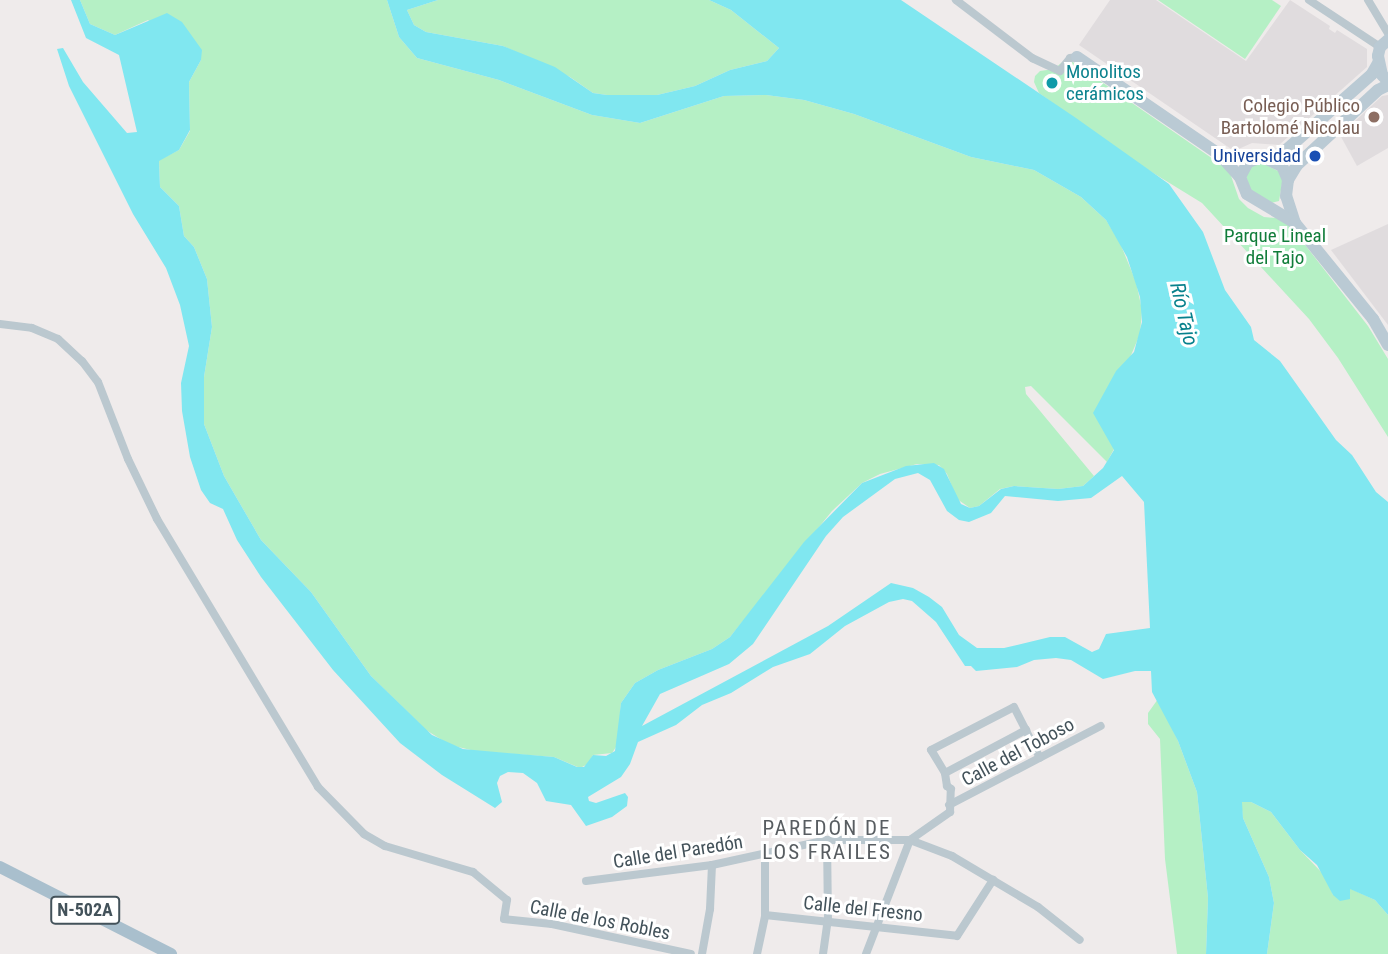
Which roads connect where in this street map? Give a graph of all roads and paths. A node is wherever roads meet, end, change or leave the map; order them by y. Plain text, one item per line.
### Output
1 (956, 0) edge
2 (1310, 0) edge
3 (1368, 0) edge
4 (1388, 33) edge
5 (1384, 43) edge
6 (1077, 57) joint
7 (1378, 63) junction
8 (1388, 83) edge
9 (1220, 155) junction
10 (1270, 158) junction
11 (1248, 162) junction
12 (1240, 177) junction
13 (1288, 180) junction
14 (1286, 196) junction
15 (1269, 205) junction
16 (1295, 223) junction
17 (0, 324) edge
18 (1388, 345) edge
19 (1101, 726) dead end
20 (1026, 730) junction
21 (1040, 758) junction
22 (945, 773) junction
23 (949, 805) junction
24 (827, 840) junction
25 (910, 840) junction
26 (765, 853) junction
27 (712, 866) junction
28 (0, 867) edge
29 (993, 880) junction
30 (586, 881) dead end
31 (765, 915) junction
32 (828, 920) junction
33 (877, 926) junction
34 (1080, 940) dead end
35 (171, 954) edge
36 (691, 954) edge
37 (702, 954) edge
38 (758, 954) edge
39 (823, 954) edge
40 (866, 954) edge

1 - 6 street
2 - 5 street
3 - 4 street
5 - 7 street
6 - 9 street
7 - 8 street
7 - 10 street
8 - 13 street
9 - 11 street
9 - 12 street
10 - 11 street
10 - 13 street
11 - 12 street
12 - 15 street
13 - 14 street
14 - 15 street
14 - 16 street
15 - 16 street
16 - 18 street
17 - 36 street, Calle de los Robles
19 - 21 street, Calle del Toboso
20 - 21 street
20 - 22 street
20 - 22 street
21 - 23 street, Calle del Toboso
22 - 23 street
23 - 25 street, Calle del Toboso
24 - 25 street, Calle del Paredón
24 - 26 street, Calle del Paredón
24 - 32 street
25 - 29 street, Calle del Paredón
25 - 33 street
26 - 27 street, Calle del Paredón
26 - 31 street
27 - 30 street, Calle del Paredón
27 - 37 street
28 - 35 main road, N-502A
29 - 33 street, Calle del Fresno
29 - 34 street, Calle del Paredón
31 - 32 street, Calle del Fresno
31 - 38 street
32 - 33 street, Calle del Fresno
32 - 39 street
33 - 40 street

